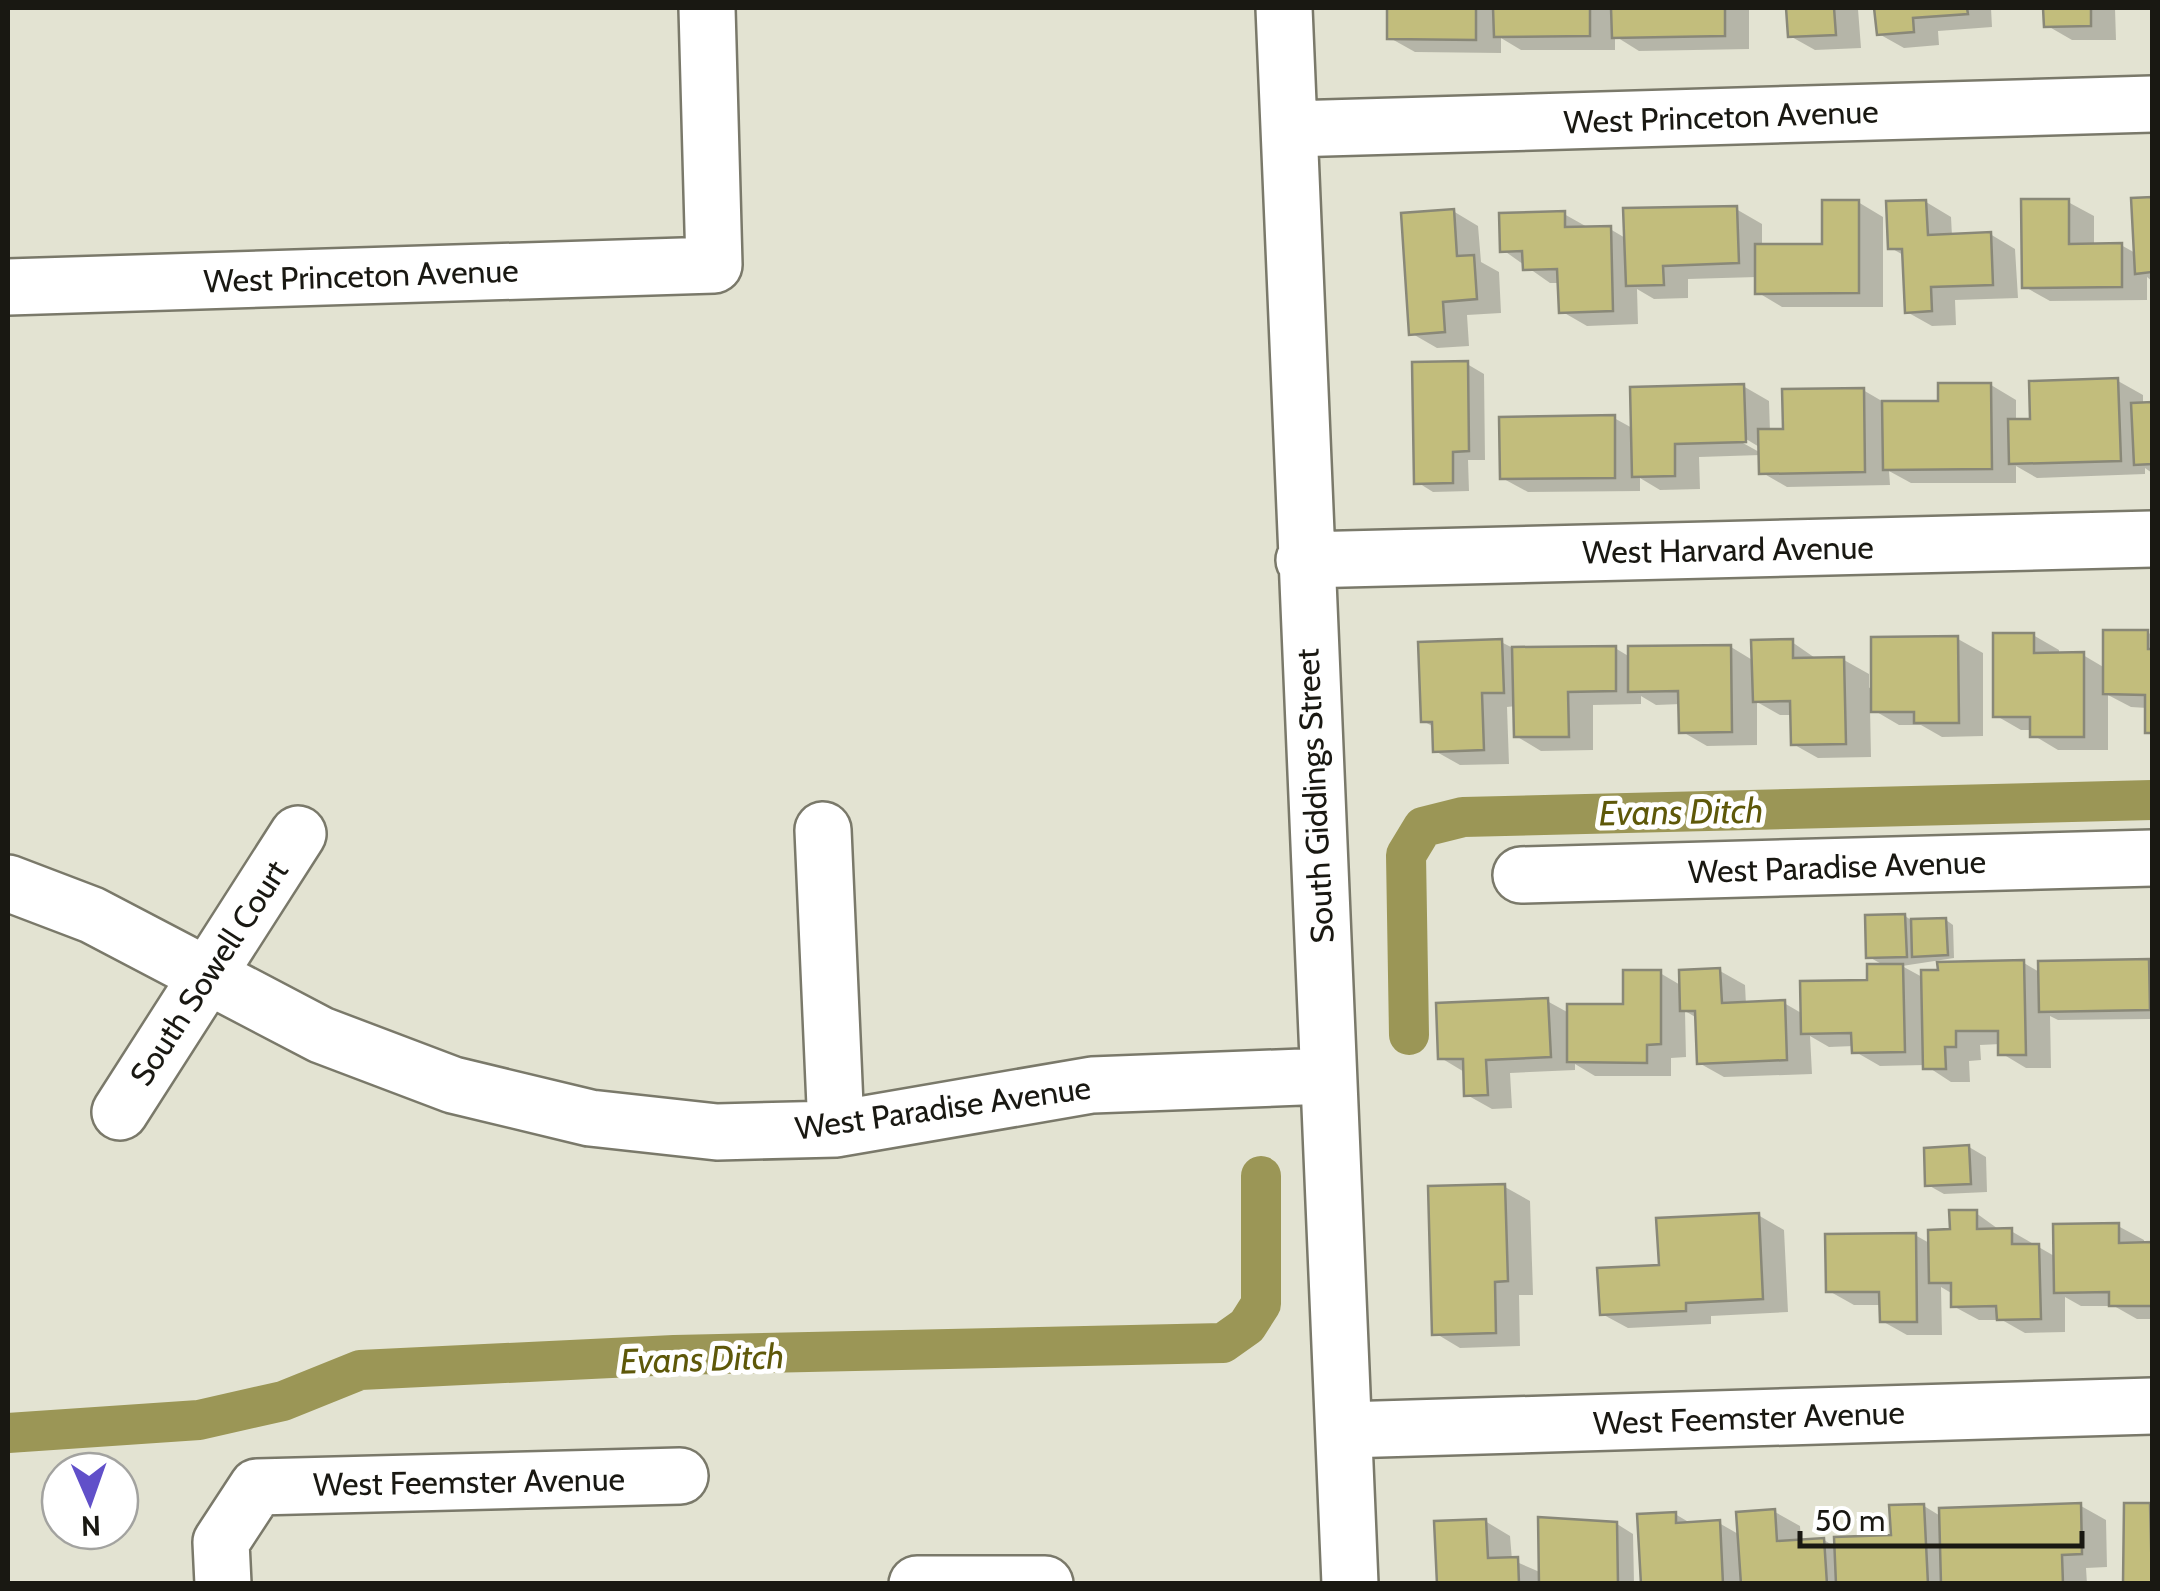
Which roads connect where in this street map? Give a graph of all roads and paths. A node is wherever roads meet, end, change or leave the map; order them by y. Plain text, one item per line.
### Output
1 (707, 8) edge
2 (1284, 8) edge
3 (2152, 104) edge
4 (1290, 130) junction
5 (8, 286) edge
6 (2152, 540) edge
7 (1304, 560) junction
8 (823, 830) dead end
9 (298, 834) dead end
10 (2152, 858) edge
11 (1522, 875) dead end
12 (8, 883) edge
13 (206, 976) junction
14 (1327, 1076) junction
15 (120, 1112) dead end
16 (836, 1129) junction
17 (2152, 1406) edge
18 (1345, 1430) junction
19 (680, 1476) dead end
20 (224, 1584) edge
21 (917, 1584) edge
22 (1046, 1584) edge
23 (1350, 1584) edge

1 - 5 street, West Princeton Avenue
2 - 4 street, South Giddings Street
3 - 4 street, West Princeton Avenue
4 - 7 street, South Giddings Street
6 - 7 street, West Harvard Avenue
7 - 14 street, South Giddings Street
8 - 16 street
9 - 13 street, South Sowell Court
10 - 11 street, West Paradise Avenue
12 - 13 street, West Paradise Avenue
13 - 15 street, South Sowell Court
13 - 16 street, West Paradise Avenue
14 - 16 street, West Paradise Avenue
14 - 18 street, South Giddings Street
17 - 18 street, West Feemster Avenue
18 - 23 street, South Giddings Street
19 - 20 street, West Feemster Avenue
21 - 22 street

